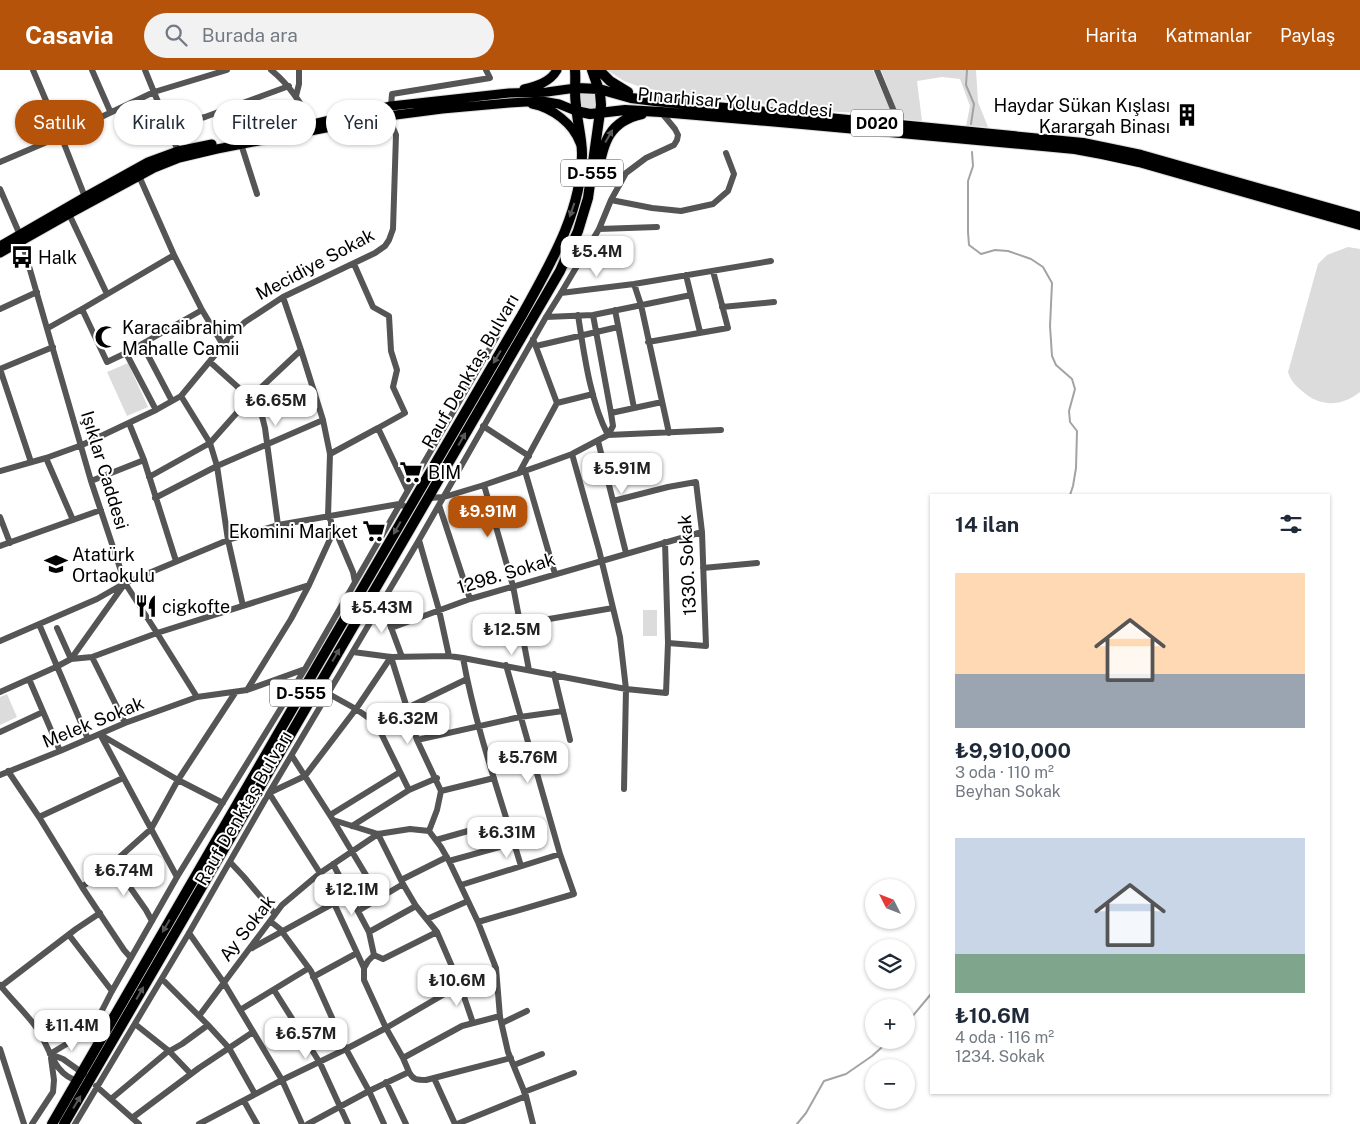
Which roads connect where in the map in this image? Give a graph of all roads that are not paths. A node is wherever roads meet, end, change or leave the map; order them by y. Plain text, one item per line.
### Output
1 (32, 70) edge
2 (92, 70) edge
3 (144, 70) edge
4 (227, 70) edge
5 (271, 70) edge
6 (308, 70) edge
7 (486, 70) edge
8 (557, 70) edge
9 (576, 70) edge
10 (592, 70) edge
11 (599, 70) edge
12 (876, 70) edge
13 (299, 71) edge
14 (289, 86) junction
15 (576, 88) junction
16 (599, 89) junction
17 (154, 92) junction
18 (296, 96) junction
19 (509, 98) junction
20 (45, 100) edge
21 (157, 100) edge
22 (298, 100) edge
23 (391, 100) edge
24 (655, 101) junction
25 (396, 109) edge
26 (110, 111) junction
27 (576, 111) junction
28 (660, 112) junction
29 (600, 113) junction
30 (104, 114) edge
31 (203, 117) edge
32 (900, 126) junction
33 (213, 144) edge
34 (40, 145) edge
35 (65, 145) edge
36 (175, 145) edge
37 (236, 145) edge
38 (241, 145) edge
39 (396, 145) edge
40 (582, 149) junction
41 (178, 151) junction
42 (726, 153) dead end
43 (0, 162) edge
44 (140, 176) junction
45 (0, 190) edge
46 (257, 194) dead end
47 (85, 196) junction
48 (611, 200) junction
49 (69, 214) junction
50 (1360, 217) edge
51 (1360, 224) edge
52 (658, 227) dead end
53 (599, 229) junction
54 (578, 231) junction
55 (21, 238) junction
56 (0, 246) edge
57 (0, 253) edge
58 (174, 255) junction
59 (770, 261) dead end
60 (354, 264) junction
61 (713, 270) junction
62 (686, 275) junction
63 (634, 284) junction
64 (37, 292) junction
65 (561, 293) junction
66 (107, 294) junction
67 (691, 295) junction
68 (283, 297) junction
69 (774, 302) dead end
70 (641, 305) junction
71 (722, 307) junction
72 (0, 309) edge
73 (82, 310) junction
74 (202, 310) junction
75 (615, 310) junction
76 (593, 314) junction
77 (578, 315) junction
78 (546, 317) junction
79 (529, 324) junction
80 (618, 327) junction
81 (48, 328) junction
82 (597, 332) junction
83 (700, 332) junction
84 (497, 336) dead end
85 (581, 336) junction
86 (534, 338) junction
87 (648, 342) junction
88 (142, 344) junction
89 (223, 346) junction
90 (536, 346) junction
91 (53, 347) junction
92 (301, 350) junction
93 (126, 353) junction
94 (210, 362) junction
95 (0, 369) edge
96 (474, 386) junction
97 (593, 394) junction
98 (181, 396) junction
99 (250, 398) junction
100 (172, 401) junction
101 (662, 402) junction
102 (557, 403) junction
103 (634, 408) junction
104 (156, 410) junction
105 (611, 413) junction
106 (323, 420) junction
107 (129, 423) junction
108 (483, 426) junction
109 (378, 428) junction
110 (721, 430) dead end
111 (669, 433) junction
112 (608, 435) junction
113 (598, 441) junction
114 (210, 443) junction
115 (82, 445) junction
116 (268, 445) junction
117 (330, 454) junction
118 (572, 454) junction
119 (529, 456) junction
120 (46, 458) junction
121 (144, 460) junction
122 (31, 462) junction
123 (217, 466) junction
124 (0, 471) edge
125 (522, 472) junction
126 (149, 477) junction
127 (91, 480) junction
128 (484, 485) junction
129 (407, 489) junction
130 (444, 497) junction
131 (155, 498) junction
132 (428, 498) junction
133 (612, 500) junction
134 (439, 505) junction
135 (404, 506) junction
136 (101, 510) junction
137 (0, 517) edge
138 (330, 518) junction
139 (73, 520) junction
140 (278, 525) junction
141 (702, 532) junction
142 (228, 540) junction
143 (419, 540) junction
144 (10, 542) junction
145 (664, 542) junction
146 (0, 546) edge
147 (626, 553) junction
148 (602, 560) junction
149 (176, 561) junction
150 (757, 563) dead end
151 (703, 568) junction
152 (555, 574) junction
153 (355, 582) junction
154 (125, 583) junction
155 (309, 585) junction
156 (513, 586) junction
157 (470, 599) junction
158 (382, 602) junction
159 (243, 606) junction
160 (613, 608) junction
161 (439, 610) junction
162 (38, 624) junction
163 (520, 624) junction
164 (57, 628) dead end
165 (391, 628) junction
166 (157, 633) junction
167 (0, 641) edge
168 (668, 642) junction
169 (353, 652) junction
170 (449, 656) junction
171 (92, 657) junction
172 (391, 657) junction
173 (402, 657) junction
174 (463, 658) junction
175 (71, 659) junction
176 (506, 665) junction
177 (56, 667) junction
178 (304, 669) junction
179 (529, 670) junction
180 (554, 674) junction
181 (29, 678) junction
182 (467, 680) junction
183 (626, 689) junction
184 (247, 690) junction
185 (0, 692) edge
186 (235, 692) junction
187 (329, 694) junction
188 (197, 698) junction
189 (407, 708) junction
190 (356, 709) junction
191 (563, 711) junction
192 (43, 712) junction
193 (520, 717) junction
194 (125, 723) junction
195 (376, 723) junction
196 (478, 726) junction
197 (0, 732) edge
198 (100, 734) junction
199 (88, 739) junction
200 (417, 740) junction
201 (570, 740) dead end
202 (60, 751) junction
203 (292, 756) junction
204 (8, 771) junction
205 (400, 772) junction
206 (0, 775) edge
207 (304, 776) junction
208 (123, 778) junction
209 (436, 778) junction
210 (494, 778) junction
211 (178, 780) junction
212 (624, 789) dead end
213 (409, 790) junction
214 (441, 790) junction
215 (270, 793) junction
216 (223, 803) junction
217 (39, 817) junction
218 (331, 817) junction
219 (507, 820) junction
220 (352, 826) junction
221 (151, 829) junction
222 (429, 831) junction
223 (378, 834) junction
224 (436, 840) junction
225 (514, 842) junction
226 (352, 852) junction
227 (560, 854) junction
228 (448, 859) junction
229 (230, 862) junction
230 (113, 863) junction
231 (333, 864) junction
232 (521, 866) junction
233 (320, 873) junction
234 (177, 877) junction
235 (369, 880) dead end
236 (402, 882) junction
237 (461, 885) junction
238 (82, 887) junction
239 (468, 901) junction
240 (334, 903) junction
241 (416, 906) junction
242 (358, 911) junction
243 (100, 913) junction
244 (275, 914) junction
245 (428, 919) junction
246 (152, 920) junction
247 (270, 921) junction
248 (478, 922) junction
249 (283, 932) junction
250 (369, 932) junction
251 (437, 932) junction
252 (189, 933) junction
253 (69, 935) junction
254 (248, 950) junction
255 (357, 953) junction
256 (374, 954) junction
257 (131, 958) junction
258 (309, 968) junction
259 (364, 968) junction
260 (496, 968) junction
261 (313, 976) junction
262 (162, 979) junction
263 (224, 983) junction
264 (460, 985) junction
265 (0, 986) edge
266 (274, 990) junction
267 (112, 991) junction
268 (240, 1010) junction
269 (527, 1011) dead end
270 (199, 1016) junction
271 (500, 1016) junction
272 (473, 1023) junction
273 (502, 1023) junction
274 (135, 1024) junction
275 (208, 1025) junction
276 (386, 1028) junction
277 (254, 1032) junction
278 (228, 1048) junction
279 (0, 1049) edge
280 (346, 1049) junction
281 (169, 1051) junction
282 (50, 1054) junction
283 (542, 1054) dead end
284 (403, 1058) junction
285 (510, 1058) junction
286 (320, 1063) junction
287 (514, 1065) junction
288 (409, 1072) junction
289 (574, 1073) dead end
290 (191, 1074) junction
291 (79, 1076) junction
292 (434, 1078) junction
293 (282, 1080) junction
294 (386, 1082) junction
295 (94, 1084) junction
296 (368, 1091) junction
297 (255, 1094) junction
298 (525, 1094) junction
299 (111, 1099) junction
300 (244, 1101) junction
301 (339, 1106) junction
302 (132, 1118) junction
303 (473, 1121) edge
304 (404, 1123) edge
305 (24, 1124) edge
306 (32, 1124) edge
307 (52, 1124) edge
308 (64, 1124) edge
309 (75, 1124) edge
310 (139, 1124) edge
311 (199, 1124) edge
312 (257, 1124) edge
313 (302, 1124) edge
314 (308, 1124) edge
315 (348, 1124) edge
316 (384, 1124) edge
317 (456, 1124) edge
318 (533, 1124) edge

1 - 20 street
2 - 26 street
3 - 17 street
4 - 17 street
5 - 14 street
6 - 13 street
7 - 23 street
8 - 19 main road
9 - 15 highway, D-555
10 - 16 highway, D-555
11 - 24 highway
12 - 32 street
13 - 18 street
14 - 18 street
14 - 31 street
15 - 16 highway, Pınarhisar Yolu Caddesi
15 - 19 main road
15 - 27 highway, D-555
16 - 24 highway, Pınarhisar Yolu Caddesi
16 - 29 highway, D-555
17 - 21 street
17 - 26 street
18 - 22 street
19 - 25 main road
19 - 27 main road
19 - 40 main road
24 - 32 highway, Pınarhisar Yolu Caddesi / D020
26 - 30 street
27 - 29 highway, Pınarhisar Yolu Caddesi
27 - 40 highway, Rauf Denktaş Bulvarı / D-555
28 - 29 highway, Pınarhisar Yolu Caddesi
28 - 48 street, Rauf Denktaş Bulvarı
28 - 51 highway, Pınarhisar Yolu Caddesi / D020
54 -> 28 highway
29 - 54 highway, Rauf Denktaş Bulvarı / D-555
32 - 50 highway, Pınarhisar Yolu Caddesi / D020
33 - 41 main road
34 - 43 street
35 - 47 street
36 - 41 street
37 - 44 main road
38 - 46 street
39 - 60 street, Mecidiye Sokak
40 -> 96 highway, Rauf Denktaş Bulvarı / D-555
41 - 47 main road
42 - 48 street
44 - 49 main road
44 - 58 street
45 - 55 street, Işıklar Caddesi
47 - 55 main road
48 - 53 street, Rauf Denktaş Bulvarı
49 - 55 main road
49 - 66 street
52 - 53 street
53 - 65 street, Rauf Denktaş Bulvarı
54 - 79 highway, Rauf Denktaş Bulvarı / D-555
55 - 56 main road
55 - 57 main road
55 - 64 street, Işıklar Caddesi
58 - 66 street
58 - 74 street
59 - 61 street
60 - 68 street, Mecidiye Sokak
60 - 109 street
61 - 62 street
61 - 71 street
62 - 63 street
62 - 67 street
63 - 65 street
63 - 70 street
64 - 72 street
64 - 81 street, Işıklar Caddesi
65 - 78 street, Rauf Denktaş Bulvarı
66 - 73 street
67 - 70 street
67 - 83 street
68 - 89 street, Mecidiye Sokak
68 - 92 street
69 - 71 street
70 - 75 street
70 - 87 street
71 - 83 street
73 - 81 street
73 - 93 street
74 - 88 street
74 - 89 street
75 - 76 street
75 - 80 street
76 - 77 street
76 - 82 street
77 - 78 street
77 - 85 street
78 - 86 street, Rauf Denktaş Bulvarı
79 - 86 street
132 -> 79 highway, Rauf Denktaş Bulvarı / D-555
80 - 82 street
80 - 103 street
81 - 91 street, Işıklar Caddesi
82 - 85 street
82 - 105 street
83 - 87 street
84 - 96 street
85 - 90 street
85 - 97 street
86 - 90 street
86 - 108 street, Rauf Denktaş Bulvarı
87 - 101 street
88 - 93 street
88 - 100 street
89 - 94 street, Mecidiye Sokak
90 - 102 street
91 - 95 street
91 - 115 street, Işıklar Caddesi
92 - 99 street
92 - 106 street
93 - 104 street
94 - 98 street, Mecidiye Sokak
94 - 99 street
95 - 122 street
96 - 129 street
96 - 135 highway, Rauf Denktaş Bulvarı / D-555
97 - 102 street
97 - 112 street
98 - 100 street, Mecidiye Sokak
98 - 114 street
99 - 114 street
99 - 116 street
100 - 104 street, Mecidiye Sokak
101 - 103 street
101 - 111 street
102 - 119 street
103 - 105 street
104 - 107 street, Mecidiye Sokak
105 - 112 street
106 - 116 street
106 - 117 street
107 - 115 street, Mecidiye Sokak
107 - 121 street
108 - 119 street
108 - 130 street, Rauf Denktaş Bulvarı
109 - 117 street
109 - 129 street
110 - 111 street
111 - 112 street
112 - 113 street
113 - 118 street
113 - 133 street
114 - 123 street
114 - 126 street
115 - 120 street, Mecidiye Sokak
115 - 127 street, Işıklar Caddesi
116 - 123 street
116 - 140 street
117 - 138 street
118 - 125 street
118 - 148 street
119 - 125 street
120 - 122 street, Mecidiye Sokak
120 - 139 street
121 - 126 street
121 - 127 street
122 - 124 street, Mecidiye Sokak
123 - 131 street
123 - 142 street
125 - 128 street
125 - 152 street
126 - 131 street
127 - 136 street, Işıklar Caddesi
128 - 130 street
128 - 156 street
129 - 135 street
130 - 132 street
130 - 134 street, Rauf Denktaş Bulvarı
131 - 149 street
295 -> 132 highway, Rauf Denktaş Bulvarı / D-555
133 - 141 street, 1330. Sokak
133 - 147 street
134 - 143 street, Rauf Denktaş Bulvarı
134 - 157 street
135 - 138 street
135 - 153 street
135 -> 291 highway, Rauf Denktaş Bulvarı / D-555
136 - 139 street
136 - 154 street, Işıklar Caddesi
137 - 144 street
138 - 140 street
138 - 153 street
138 - 155 street
139 - 144 street
140 - 142 street
141 - 145 street, 1298. Sokak
141 - 151 street, 1330. Sokak
142 - 149 street
142 - 159 street
143 - 158 street, Rauf Denktaş Bulvarı
143 - 161 street
144 - 146 street
145 - 147 street, 1298. Sokak
145 - 168 street
147 - 148 street, 1298. Sokak
148 - 152 street, 1298. Sokak
148 - 160 street
149 - 154 street
150 - 151 street
151 - 168 street, 1330. Sokak
152 - 156 street, 1298. Sokak
153 - 178 street
154 - 162 street
154 - 166 street, Işıklar Caddesi
154 - 175 street
155 - 159 street
155 - 184 street
156 - 157 street, 1298. Sokak
156 - 163 street
157 - 161 street, 1298. Sokak
158 - 165 street
158 - 169 street, Rauf Denktaş Bulvarı
159 - 166 street
160 - 163 street
160 - 183 street
161 - 165 street, 1298. Sokak
161 - 170 street
162 - 167 street
162 - 177 street
163 - 179 street
164 - 175 street
165 - 173 street
166 - 171 street
166 - 188 street, Işıklar Caddesi
168 - 183 street
169 - 172 street
169 - 187 street, Rauf Denktaş Bulvarı
170 - 173 street
170 - 174 street
171 - 175 street
171 - 194 street
172 - 173 street
172 - 189 street
172 - 190 street
174 - 176 street
174 - 182 street
175 - 177 street
176 - 179 street
176 - 193 street
177 - 181 street
177 - 199 street
178 - 184 street, Melek Sokak
178 - 216 street
179 - 180 street
180 - 183 street
180 - 191 street
181 - 185 street
181 - 192 street
182 - 189 street
182 - 196 street
183 - 212 street
184 - 186 street, Melek Sokak
186 - 188 street, Melek Sokak
186 - 211 street
187 - 190 street
187 - 203 street, Rauf Denktaş Bulvarı
188 - 194 street, Melek Sokak
189 - 195 street
189 - 200 street
190 - 195 street
190 - 207 street
191 - 193 street
191 - 201 street
192 - 197 street
192 - 202 street
193 - 196 street
193 - 227 street
194 - 198 street, Melek Sokak
195 - 205 street
196 - 200 street
196 - 210 street
198 - 199 street, Melek Sokak
198 - 208 street
198 - 211 street
199 - 202 street, Melek Sokak
200 - 209 street
202 - 204 street, Melek Sokak
203 - 207 street
203 - 215 street, Rauf Denktaş Bulvarı
204 - 206 street, Melek Sokak
204 - 217 street
205 - 213 street
205 - 218 street
207 - 215 street
207 - 218 street
208 - 217 street
208 - 221 street
209 - 213 street
209 - 214 street
210 - 214 street
210 - 219 street
211 - 216 street
211 - 221 street
213 - 220 street
214 - 222 street
215 - 229 street, Rauf Denktaş Bulvarı
215 - 233 street
216 - 234 street
217 - 238 street
218 - 220 street
218 - 226 street
219 - 224 street
219 - 225 street
220 - 223 street
221 - 230 street
221 - 234 street
222 - 223 street
222 - 224 street
223 - 226 street, Ay Sokak
223 - 236 street
224 - 228 street
225 - 228 street
225 - 232 street
226 - 231 street, Ay Sokak
226 - 235 street
227 - 232 street
227 - 248 street
228 - 236 street
228 - 237 street
229 - 244 street
229 - 252 street, Rauf Denktaş Bulvarı
230 - 238 street
230 - 246 street
231 - 233 street, Ay Sokak
231 - 242 street
232 - 237 street
233 - 240 street
233 - 244 street, Ay Sokak
234 - 246 street
236 - 241 street
236 - 242 street
237 - 239 street
238 - 243 street
239 - 245 street
239 - 248 street
240 - 249 street
240 - 255 street
241 - 245 street
241 - 250 street
242 - 250 street
243 - 253 street
243 - 257 street
244 - 247 street, Ay Sokak
245 - 251 street
246 - 257 street
247 - 249 street
247 - 254 street, Ay Sokak
248 - 260 street
249 - 254 street
249 - 258 street
250 - 256 street
251 - 256 street
251 - 264 street
252 - 262 street, Rauf Denktaş Bulvarı
252 - 263 street
253 - 265 street
253 - 267 street
254 - 263 street, Ay Sokak
255 - 259 street
255 - 261 street
256 - 259 street
257 - 267 street
258 - 261 street
258 - 266 street
259 - 276 street
260 - 264 street
260 - 271 street
261 - 280 street
262 - 270 street
262 - 274 street, Rauf Denktaş Bulvarı
263 - 268 street
263 - 270 street, Ay Sokak
264 - 272 street
264 - 276 street
265 - 282 street
266 - 268 street
266 - 286 street
267 - 282 street
268 - 277 street
269 - 273 street
270 - 275 street
271 - 272 street
271 - 273 street
272 - 284 street
273 - 285 street
274 - 281 street
274 - 295 street, Rauf Denktaş Bulvarı
275 - 278 street
275 - 281 street
276 - 280 street
276 - 284 street
277 - 278 street
277 - 293 street
278 - 290 street
278 - 297 street
279 - 305 street
280 - 286 street
280 - 296 street
281 - 290 street
281 - 299 street
282 - 291 street
282 - 291 street
282 - 306 street
283 - 287 street
284 - 288 street
285 - 287 street
285 - 292 street
286 - 293 street
286 - 301 street
287 - 298 street
288 - 292 street
288 - 294 street
289 - 298 street
290 - 302 street
291 - 295 street
291 - 295 street
291 - 307 highway, Rauf Denktaş Bulvarı / D-555
292 - 317 street
293 - 297 street
293 - 313 street
294 - 296 street
294 - 304 street
295 - 299 street
308 -> 295 highway, Rauf Denktaş Bulvarı / D-555
295 - 309 street, Rauf Denktaş Bulvarı
296 - 301 street
296 - 316 street
297 - 300 street
298 - 303 street
298 - 318 street
299 - 302 street
300 - 311 street
300 - 312 street
301 - 314 street
301 - 315 street
302 - 310 street
303 - 317 street

